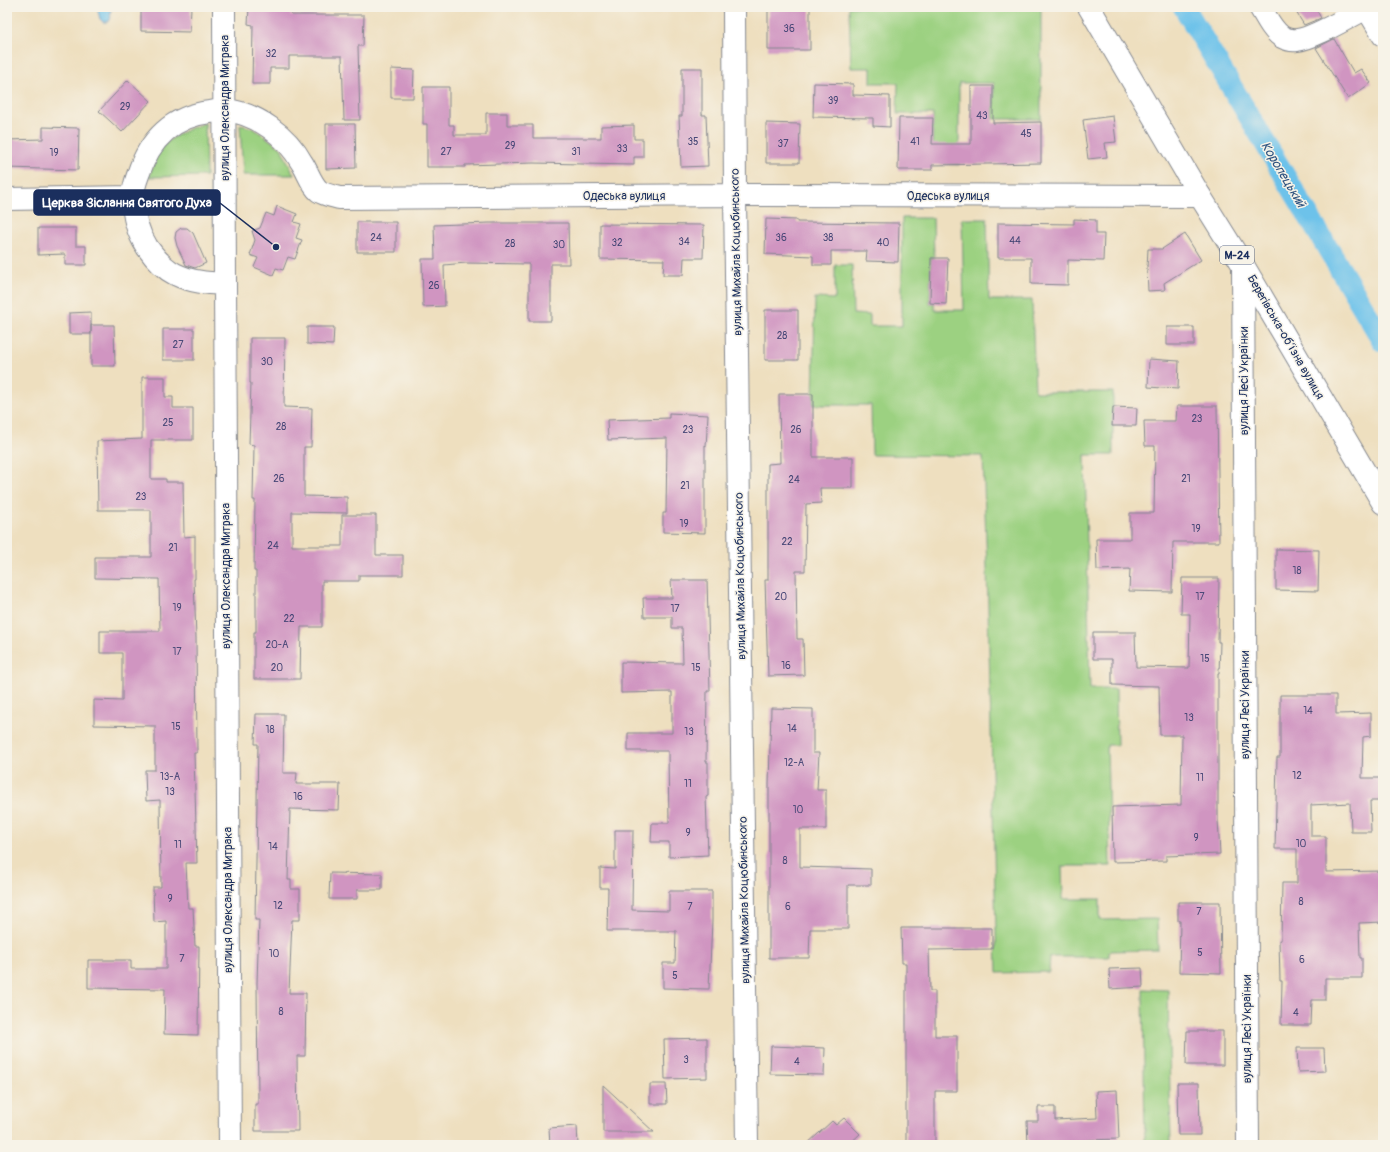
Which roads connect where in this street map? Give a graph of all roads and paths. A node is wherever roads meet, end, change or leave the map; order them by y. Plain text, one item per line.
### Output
1 (224, 7) edge
2 (734, 7) edge
3 (1089, 7) edge
4 (1260, 7) edge
5 (1366, 8) edge
6 (1383, 35) edge
7 (225, 110) junction
8 (735, 195) junction
9 (1200, 196) junction
10 (132, 197) junction
11 (7, 199) edge
12 (1243, 265) junction
13 (225, 284) junction
14 (1383, 504) edge
15 (230, 1145) edge
16 (747, 1145) edge
17 (1248, 1145) edge

1 - 7 main road, вулиця Олександра Митрака
2 - 8 main road, вулиця Михайла Коцюбинського
3 - 9 main road, Берегівська-обʼїзна вулиця / М-24
4 - 5 main road
5 - 6 main road
7 - 8 main road, Одеська вулиця
7 - 10 main road, Одеська вулиця
7 - 13 main road, вулиця Олександра Митрака
8 - 9 main road, Одеська вулиця
8 - 16 main road, вулиця Михайла Коцюбинського
9 - 12 main road, Берегівська-обʼїзна вулиця / М-24
10 - 11 main road
10 - 13 main road, Одеська вулиця
12 - 14 main road, Берегівська-обʼїзна вулиця / М-24
12 - 17 main road, вулиця Лесі Українки
13 - 15 main road, вулиця Олександра Митрака

